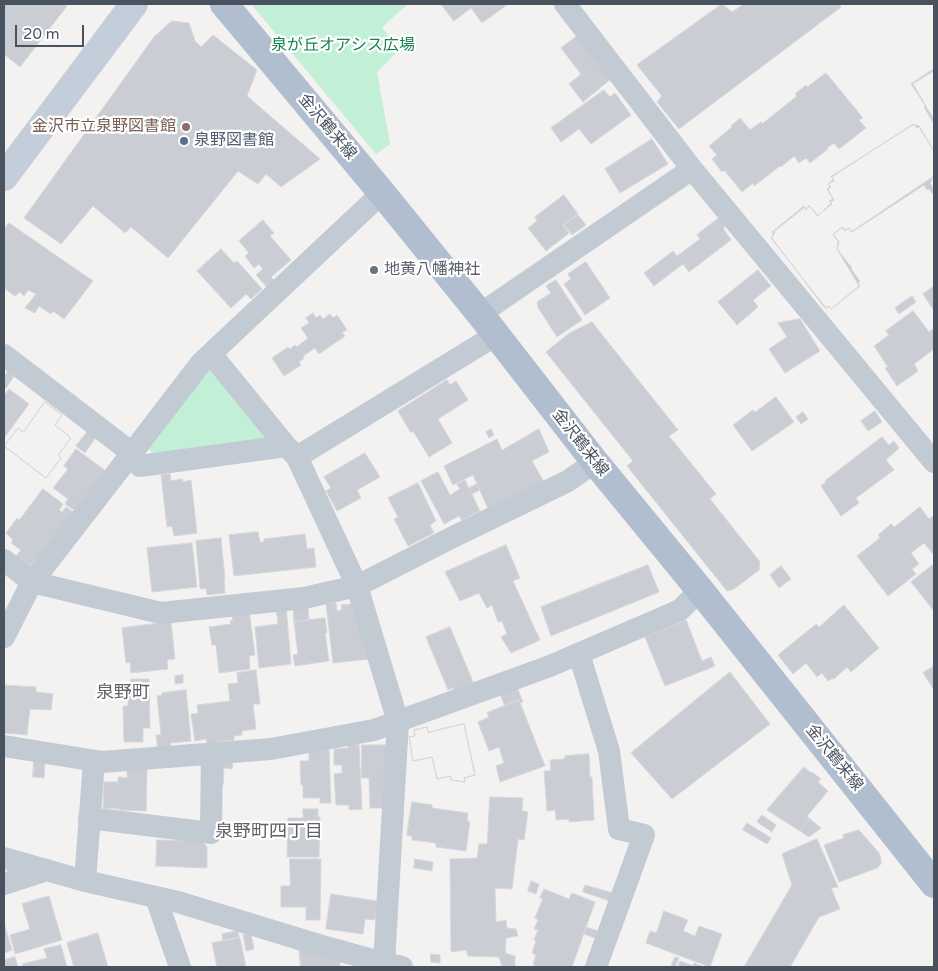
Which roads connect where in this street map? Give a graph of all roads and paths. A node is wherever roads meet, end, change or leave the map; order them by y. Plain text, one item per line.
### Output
1 (134, 4) edge
2 (224, 4) edge
3 (565, 4) edge
4 (692, 170) junction
5 (4, 177) edge
6 (382, 193) junction
7 (480, 314) junction
8 (496, 335) junction
9 (211, 354) junction
10 (4, 355) edge
11 (292, 451) junction
12 (931, 452) edge
13 (132, 453) junction
14 (595, 462) junction
15 (4, 560) edge
16 (32, 582) junction
17 (357, 586) junction
18 (700, 590) junction
19 (4, 637) edge
20 (578, 654) junction
21 (398, 722) junction
22 (4, 746) edge
23 (212, 753) junction
24 (94, 761) junction
25 (89, 818) junction
26 (4, 858) edge
27 (47, 870) junction
28 (84, 881) junction
29 (4, 884) edge
30 (934, 884) edge
31 (156, 898) junction
32 (393, 965) edge
33 (180, 967) edge
34 (596, 967) edge

1 - 5 street
2 - 6 main road, 金沢鶴来線
3 - 4 street
4 - 7 street
4 - 12 street
6 - 7 main road, 金沢鶴来線
6 - 9 street
7 - 8 main road, 金沢鶴来線
8 - 11 street
8 - 14 main road, 金沢鶴来線
9 - 11 street
9 - 13 street
10 - 13 street
11 - 13 street
11 - 17 street
13 - 16 street
14 - 17 street
14 - 18 main road, 金沢鶴来線
15 - 16 street
16 - 17 street
16 - 19 street
17 - 21 street
18 - 20 street
18 - 30 main road, 金沢鶴来線
20 - 21 street
20 - 34 street
21 - 23 street
21 - 32 street
22 - 24 street
23 - 24 street
23 - 25 street
24 - 25 street
25 - 28 street
26 - 27 street
27 - 28 street
27 - 29 street
28 - 31 street
31 - 32 street
31 - 33 street

